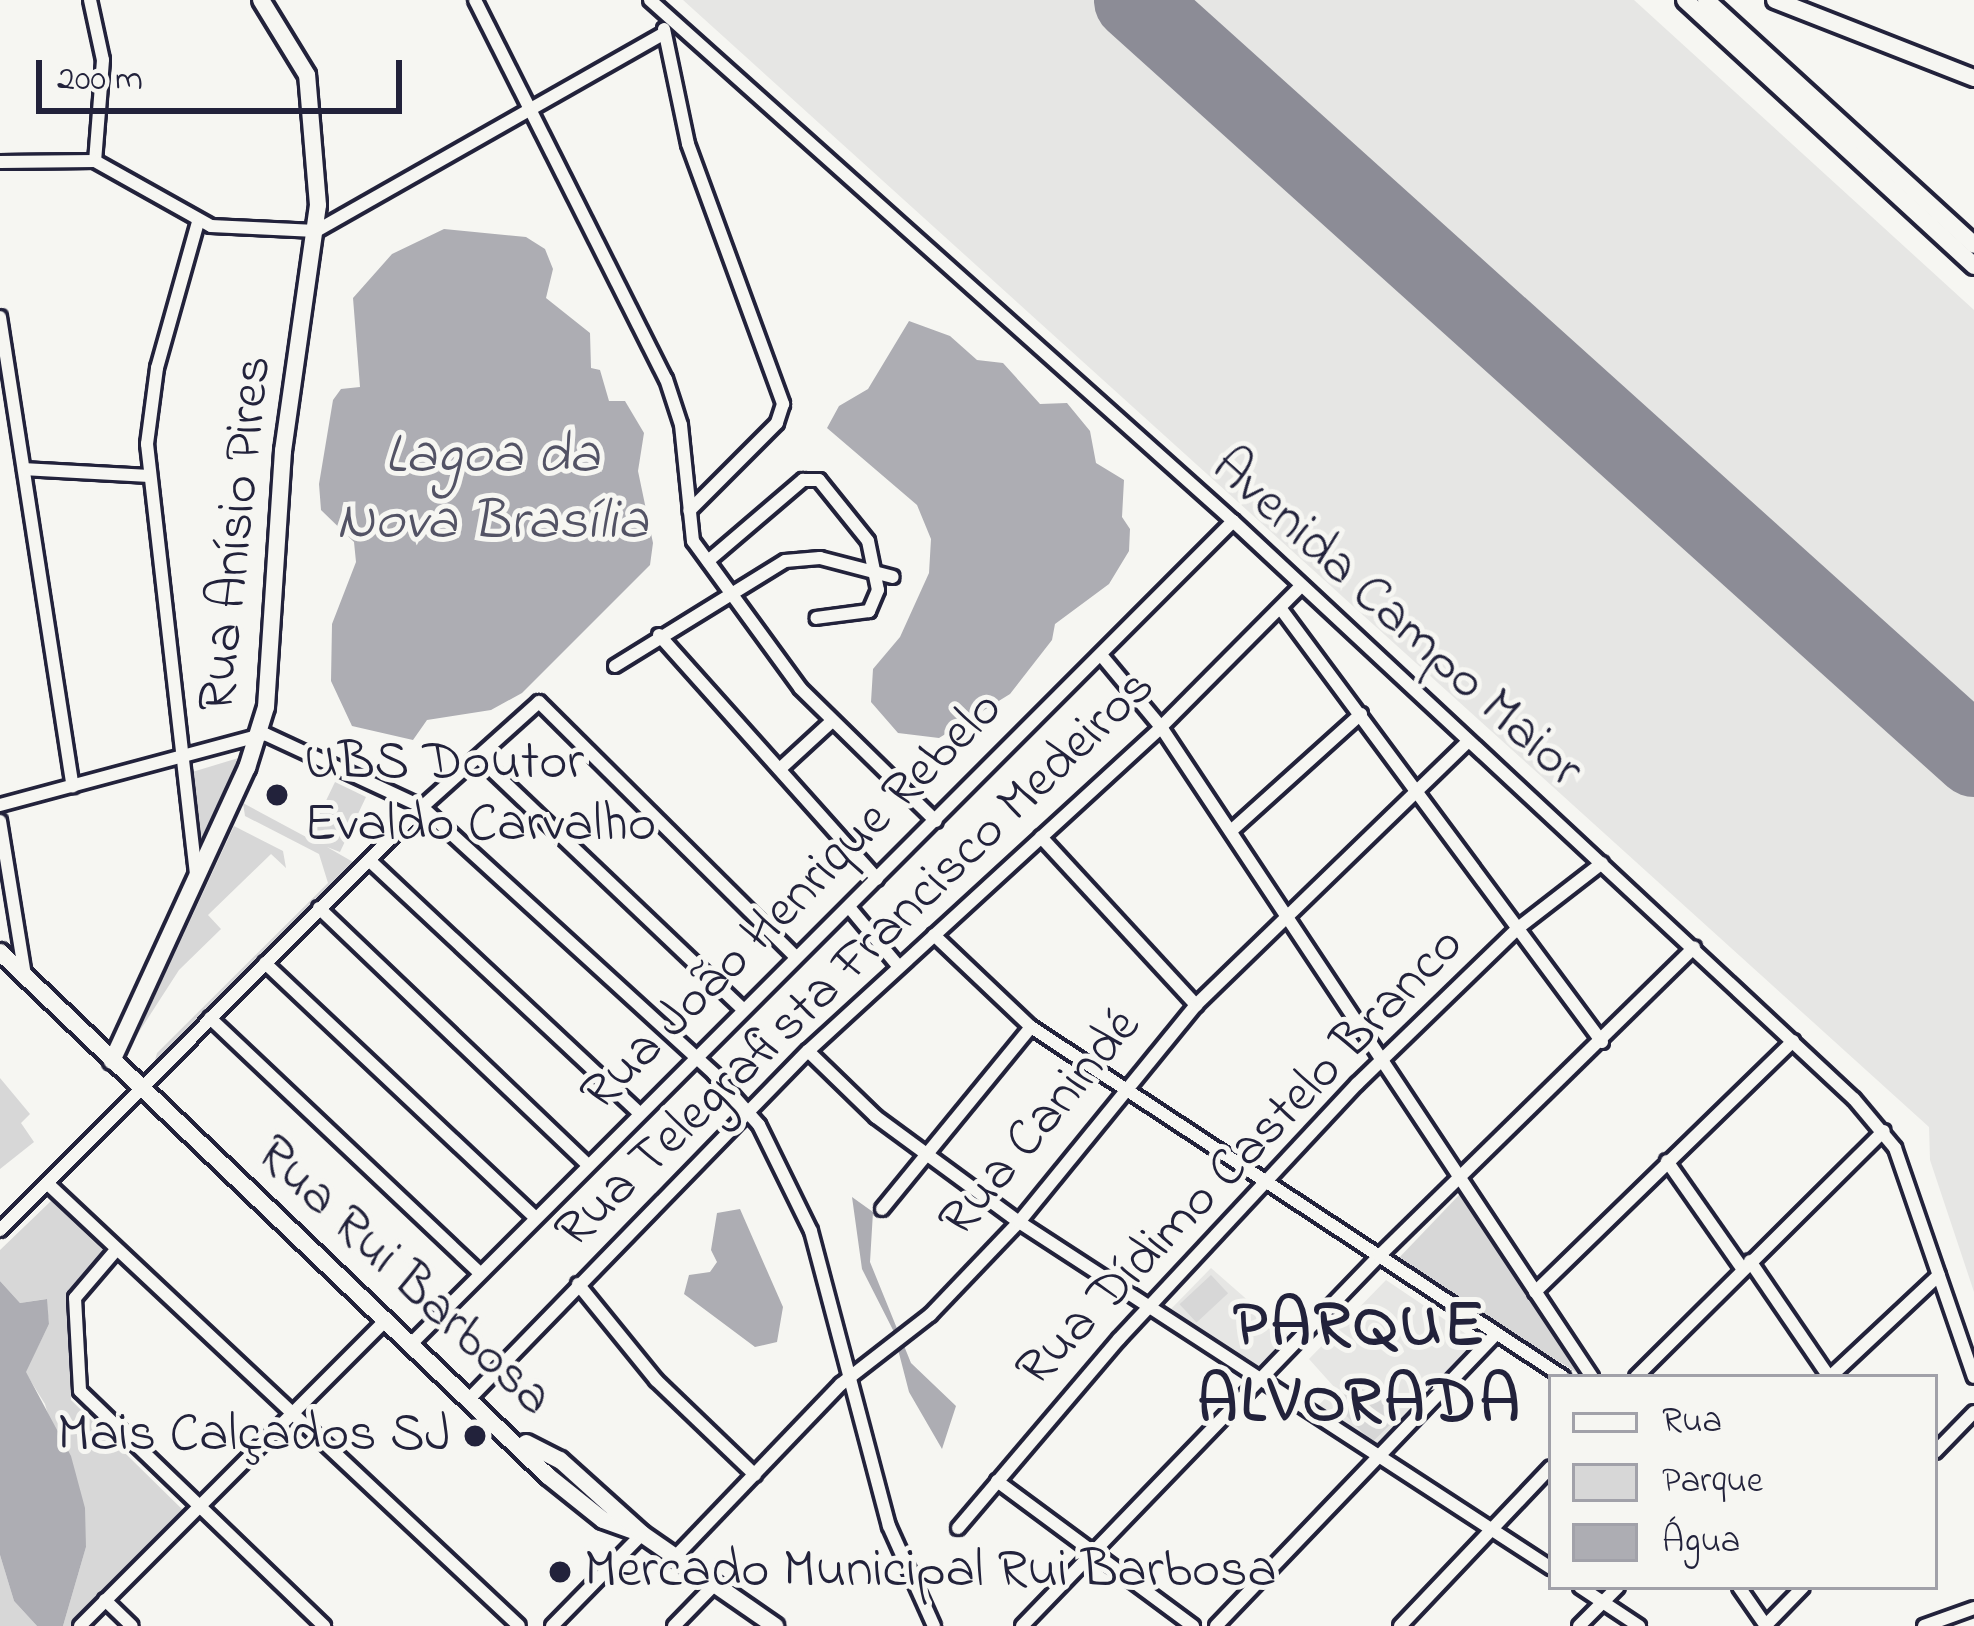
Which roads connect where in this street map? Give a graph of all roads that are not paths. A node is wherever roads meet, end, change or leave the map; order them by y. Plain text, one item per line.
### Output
1 (90, 0) edge
2 (261, 0) edge
3 (475, 0) edge
4 (650, 0) edge
5 (1685, 0) edge
6 (1706, 0) edge
7 (1775, 0) edge
8 (667, 16) junction
9 (664, 33) junction
10 (1974, 78) edge
11 (534, 105) junction
12 (95, 161) junction
13 (0, 162) edge
14 (198, 222) junction
15 (316, 231) junction
16 (1972, 250) edge
17 (0, 317) edge
18 (24, 470) junction
19 (148, 476) junction
20 (689, 511) junction
21 (1233, 521) junction
22 (708, 561) junction
23 (885, 575) junction
24 (1300, 587) junction
25 (732, 591) junction
26 (1281, 609) junction
27 (816, 618) dead end
28 (659, 635) junction
29 (1101, 655) junction
30 (615, 666) dead end
31 (1361, 714) junction
32 (832, 721) junction
33 (1161, 727) junction
34 (260, 735) junction
35 (1467, 742) junction
36 (181, 757) junction
37 (478, 758) junction
38 (782, 767) junction
39 (73, 786) junction
40 (1419, 786) junction
41 (0, 805) edge
42 (422, 807) junction
43 (0, 821) edge
44 (936, 821) junction
45 (1232, 831) junction
46 (1041, 837) junction
47 (369, 860) junction
48 (1601, 863) junction
49 (196, 874) junction
50 (877, 879) junction
51 (849, 907) junction
52 (319, 908) junction
53 (1287, 917) junction
54 (1518, 928) junction
55 (934, 935) junction
56 (1694, 948) junction
57 (0, 952) edge
58 (796, 957) junction
59 (265, 963) junction
60 (899, 967) junction
61 (26, 976) junction
62 (1196, 1005) junction
63 (743, 1010) junction
64 (210, 1018) junction
65 (1031, 1027) junction
66 (1792, 1041) junction
67 (1602, 1042) junction
68 (808, 1051) junction
69 (695, 1056) junction
70 (1381, 1060) junction
71 (112, 1061) junction
72 (1122, 1089) junction
73 (143, 1090) junction
74 (748, 1110) junction
75 (639, 1113) junction
76 (1884, 1131) junction
77 (925, 1155) junction
78 (1667, 1161) junction
79 (588, 1165) junction
80 (1461, 1177) junction
81 (1266, 1182) junction
82 (47, 1183) junction
83 (882, 1209) dead end
84 (535, 1217) junction
85 (1019, 1222) junction
86 (0, 1230) edge
87 (116, 1250) junction
88 (1379, 1256) junction
89 (1746, 1264) junction
90 (478, 1272) junction
91 (1939, 1275) junction
92 (578, 1284) junction
93 (1535, 1292) junction
94 (1148, 1308) junction
95 (386, 1320) junction
96 (1496, 1334) junction
97 (412, 1343) junction
98 (854, 1374) junction
99 (1558, 1374) edge
100 (1590, 1374) edge
101 (1639, 1374) edge
102 (1828, 1374) edge
103 (1833, 1374) edge
104 (1974, 1377) edge
105 (1261, 1380) junction
106 (472, 1396) junction
107 (1974, 1412) edge
108 (292, 1415) junction
109 (1938, 1449) edge
110 (1373, 1455) junction
111 (1548, 1470) edge
112 (755, 1475) junction
113 (997, 1481) junction
114 (198, 1510) junction
115 (958, 1528) dead end
116 (1492, 1530) junction
117 (642, 1534) junction
118 (676, 1556) junction
119 (1089, 1556) junction
120 (1548, 1566) edge
121 (716, 1583) junction
122 (1585, 1590) edge
123 (1615, 1590) edge
124 (1741, 1590) edge
125 (1800, 1590) edge
126 (106, 1600) junction
127 (1603, 1602) junction
128 (1974, 1608) edge
129 (80, 1626) edge
130 (132, 1626) edge
131 (324, 1626) edge
132 (519, 1626) edge
133 (552, 1626) edge
134 (674, 1626) edge
135 (775, 1626) edge
136 (934, 1626) edge
137 (1022, 1626) edge
138 (1193, 1626) edge
139 (1216, 1626) edge
140 (1400, 1626) edge
141 (1580, 1626) edge
142 (1639, 1626) edge
143 (1766, 1626) edge
144 (1924, 1626) edge

1 - 12 street
2 - 15 street, Rua Anísio Pires
3 - 11 street
4 - 8 street, Avenida Campo Maior
5 - 16 street
6 - 16 street
7 - 10 street
8 - 9 street
8 - 21 street, Avenida Campo Maior
9 - 11 street
9 - 20 street
11 - 15 street
11 - 20 street
12 - 13 street
12 - 14 street
14 - 15 street
14 - 19 street
15 - 34 street, Rua Anísio Pires
17 - 18 street
18 - 19 street
18 - 39 street
19 - 36 street
20 - 22 street
21 - 24 street, Avenida Campo Maior
21 - 29 street, Rua João Henrique Rebelo
22 - 23 street
22 - 25 street
23 - 25 street
23 - 27 street
24 - 26 street, Rua Telegrafista Francisco Medeiros
24 - 35 street, Avenida Campo Maior
25 - 28 street
25 - 32 street
26 - 31 street
26 - 33 street, Rua Telegrafista Francisco Medeiros
28 - 30 street
28 - 38 street
29 - 33 street
29 - 44 street, Rua João Henrique Rebelo
31 - 40 street
31 - 45 street
32 - 38 street
32 - 44 street
33 - 45 street
33 - 46 street, Rua Telegrafista Francisco Medeiros
34 - 36 street
34 - 42 street
34 - 49 street, Rua Anísio Pires
35 - 40 street, Rua Canindé
35 - 48 street, Avenida Campo Maior
36 - 39 street
36 - 49 street
37 - 42 street
37 - 58 street
37 - 63 street
38 - 50 street
39 - 41 street
40 - 53 street, Rua Canindé
40 - 54 street
42 - 47 street
42 - 69 street
43 - 61 street
44 - 50 street, Rua João Henrique Rebelo
45 - 53 street
46 - 55 street, Rua Telegrafista Francisco Medeiros
46 - 62 street
47 - 52 street
47 - 75 street
48 - 54 street, Rua Dídimo Castelo Branco
48 - 56 street, Avenida Campo Maior
49 - 71 street, Rua Anísio Pires
50 - 51 street, Rua João Henrique Rebelo
51 - 58 street, Rua João Henrique Rebelo
51 - 60 street
52 - 59 street
52 - 79 street
53 - 62 street, Rua Canindé
53 - 70 street
54 - 67 street
54 - 70 street, Rua Dídimo Castelo Branco
55 - 60 street, Rua Telegrafista Francisco Medeiros
55 - 65 street
56 - 66 street, Avenida Campo Maior
56 - 67 street
57 - 61 street, Rua Rui Barbosa
58 - 63 street, Rua João Henrique Rebelo
59 - 64 street
59 - 84 street
60 - 68 street, Rua Telegrafista Francisco Medeiros
61 - 71 street, Rua Rui Barbosa
62 - 72 street, Rua Canindé
63 - 69 street, Rua João Henrique Rebelo
64 - 73 street
64 - 90 street
65 - 72 street
65 - 77 street
66 - 76 street, Avenida Campo Maior
66 - 78 street
67 - 80 street
68 - 74 street, Rua Telegrafista Francisco Medeiros
68 - 77 street
69 - 74 street
69 - 75 street, Rua João Henrique Rebelo
70 - 80 street
70 - 81 street, Rua Dídimo Castelo Branco
71 - 73 street, Rua Rui Barbosa
72 - 81 street
72 - 85 street, Rua Canindé
73 - 82 street
73 - 95 street, Rua Rui Barbosa
74 - 92 street, Rua Telegrafista Francisco Medeiros
74 - 98 street
75 - 79 street, Rua João Henrique Rebelo
76 - 89 street
76 - 91 street, Avenida Campo Maior
77 - 83 street
77 - 85 street
78 - 89 street
78 - 93 street
79 - 84 street, Rua João Henrique Rebelo
80 - 88 street
80 - 93 street
81 - 88 street
81 - 94 street, Rua Dídimo Castelo Branco
82 - 86 street
82 - 87 street
84 - 90 street, Rua João Henrique Rebelo
85 - 94 street
85 - 98 street, Rua Canindé
87 - 108 street
87 - 114 street
88 - 96 street
88 - 105 street
89 - 101 street
89 - 102 street
90 - 97 street, Rua João Henrique Rebelo
91 - 103 street
91 - 104 street, Avenida Campo Maior
92 - 106 street, Rua Telegrafista Francisco Medeiros
92 - 112 street
93 - 100 street
94 - 105 street
94 - 113 street, Rua Dídimo Castelo Branco
95 - 97 street, Rua Rui Barbosa
95 - 108 street
96 - 99 street
96 - 110 street
97 - 106 street, Rua Rui Barbosa
98 - 112 street, Rua Canindé
98 - 136 street
105 - 110 street
105 - 119 street
106 - 117 street, Rua Rui Barbosa
107 - 109 street
108 - 114 street
108 - 132 street
110 - 116 street
110 - 139 street
111 - 116 street
112 - 118 street, Rua Canindé
113 - 115 street, Rua Dídimo Castelo Branco
113 - 119 street
114 - 126 street
114 - 131 street
116 - 120 street
116 - 140 street
117 - 118 street, Rua Rui Barbosa
117 - 133 street
118 - 121 street, Rua Rui Barbosa
119 - 137 street
119 - 138 street
121 - 134 street
121 - 135 street, Rua Rui Barbosa
122 - 127 street
123 - 127 street
124 - 143 street
125 - 143 street
126 - 129 street
126 - 130 street
127 - 141 street
127 - 142 street
128 - 144 street

